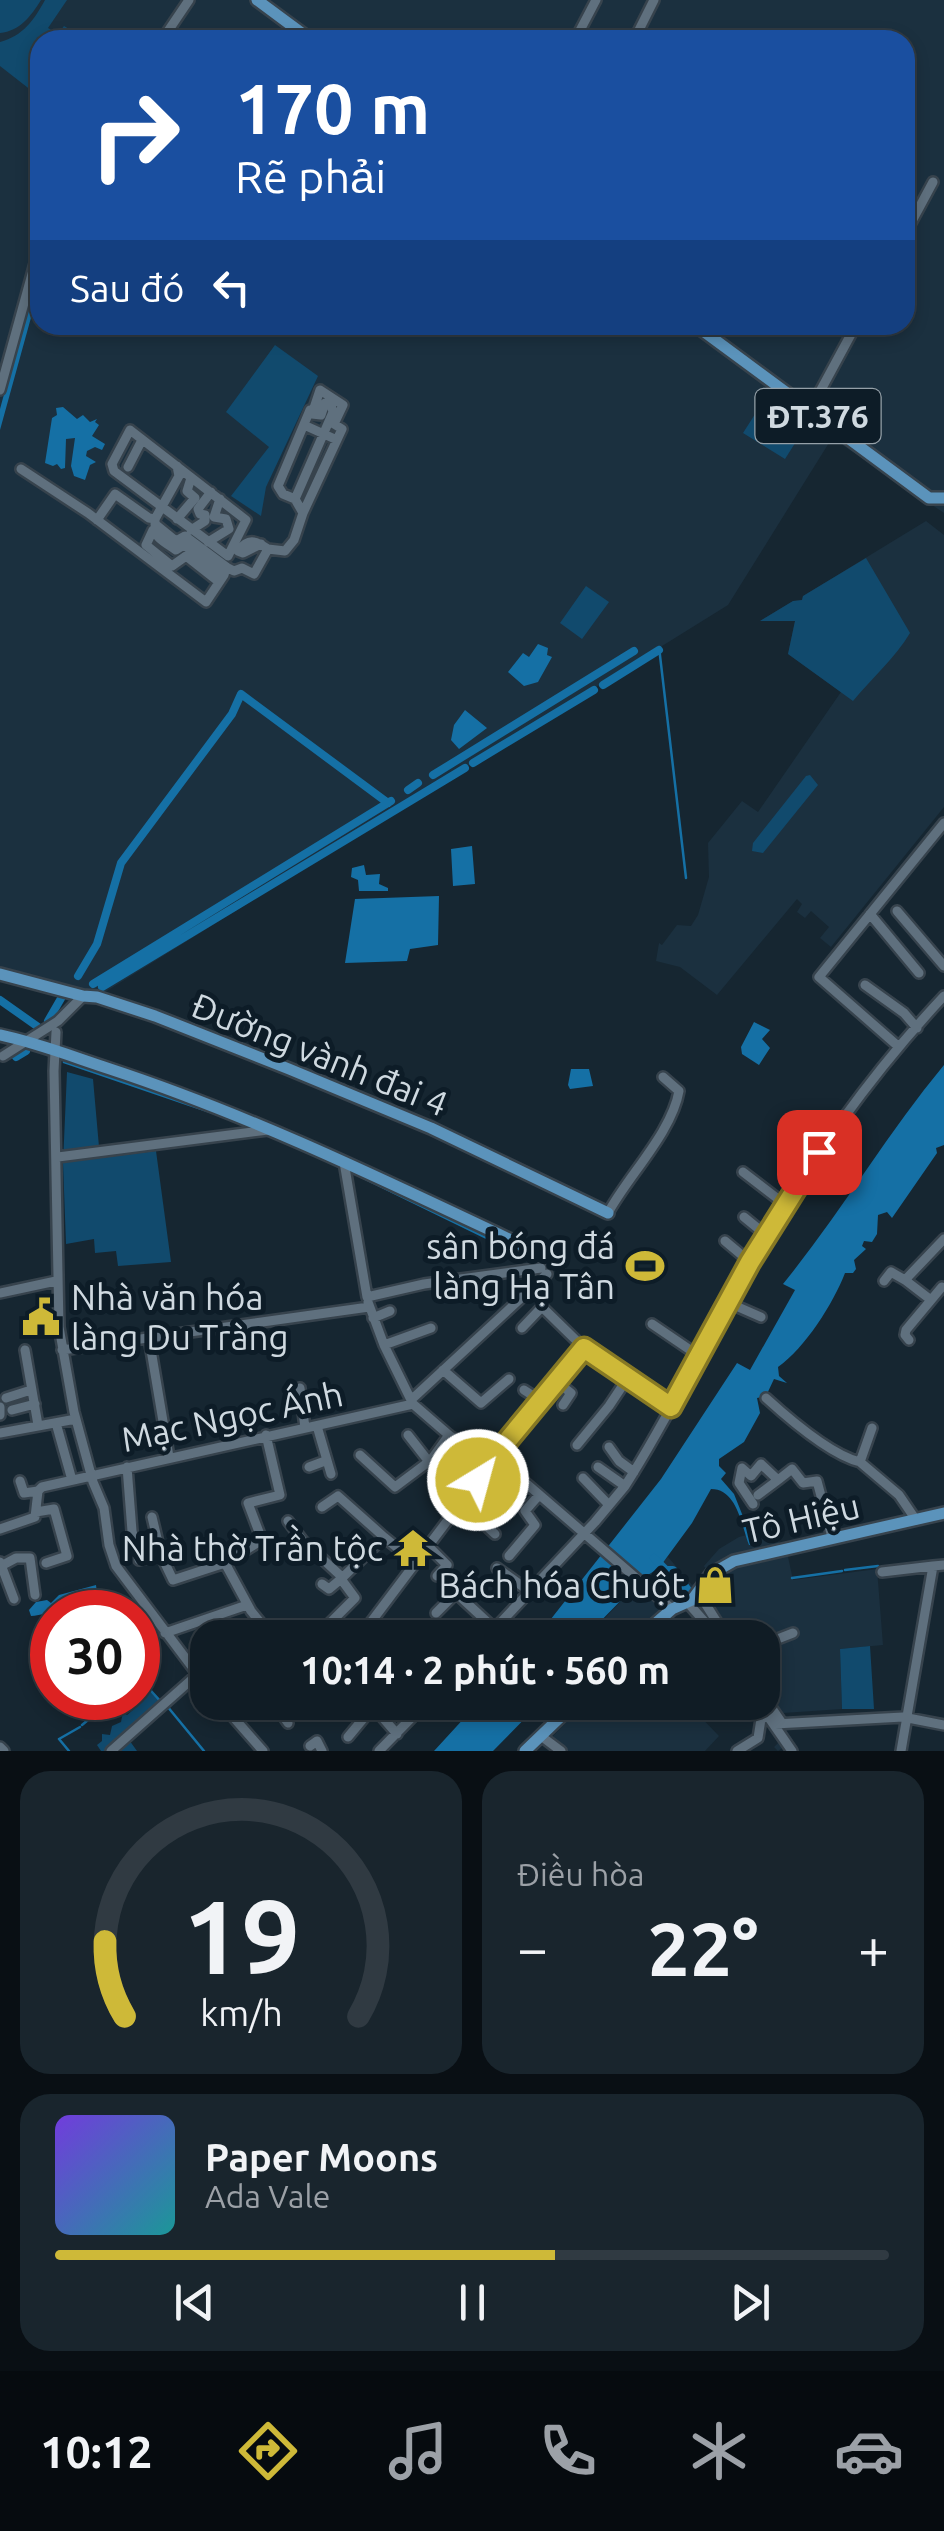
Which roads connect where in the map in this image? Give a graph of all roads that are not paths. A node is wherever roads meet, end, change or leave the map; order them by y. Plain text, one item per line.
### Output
1 (189, 0) edge
2 (257, 0) edge
3 (596, 0) edge
4 (654, 0) edge
5 (169, 30) edge
6 (298, 30) edge
7 (580, 30) edge
8 (639, 30) edge
9 (933, 182) dead end
10 (915, 215) edge
11 (30, 281) edge
12 (709, 335) edge
13 (851, 335) edge
14 (0, 390) edge
15 (310, 410) junction
16 (810, 410) junction
17 (304, 425) junction
18 (324, 432) junction
19 (142, 440) junction
20 (337, 440) junction
21 (128, 468) dead end
22 (22, 469) dead end
23 (184, 474) junction
24 (215, 496) junction
25 (928, 498) junction
26 (944, 498) edge
27 (295, 499) junction
28 (162, 507) junction
29 (944, 509) edge
30 (303, 513) junction
31 (177, 519) junction
32 (97, 520) junction
33 (154, 524) junction
34 (191, 530) junction
35 (208, 542) junction
36 (224, 575) junction
37 (944, 823) edge
38 (897, 911) dead end
39 (870, 914) junction
40 (944, 966) edge
41 (919, 972) dead end
42 (0, 974) edge
43 (865, 985) dead end
44 (83, 996) junction
45 (944, 996) edge
46 (916, 1028) junction
47 (53, 1029) junction
48 (0, 1035) edge
49 (28, 1041) junction
50 (899, 1048) junction
51 (56, 1050) junction
52 (3, 1056) dead end
53 (663, 1077) dead end
54 (805, 1122) dead end
55 (270, 1130) junction
56 (828, 1139) junction
57 (785, 1150) dead end
58 (58, 1157) junction
59 (344, 1162) junction
60 (809, 1168) junction
61 (742, 1172) dead end
62 (786, 1205) junction
63 (608, 1213) joint
64 (744, 1217) dead end
65 (766, 1235) junction
66 (944, 1239) edge
67 (725, 1242) dead end
68 (750, 1262) junction
69 (560, 1263) dead end
70 (905, 1280) junction
71 (56, 1281) junction
72 (884, 1281) dead end
73 (942, 1287) edge
74 (0, 1294) edge
75 (931, 1300) junction
76 (728, 1303) junction
77 (370, 1307) junction
78 (390, 1310) dead end
79 (762, 1316) dead end
80 (652, 1324) dead end
81 (431, 1328) dead end
82 (522, 1328) dead end
83 (149, 1338) junction
84 (909, 1340) dead end
85 (384, 1346) junction
86 (59, 1348) junction
87 (584, 1348) junction
88 (25, 1350) dead end
89 (699, 1356) junction
90 (444, 1370) junction
91 (509, 1379) dead end
92 (627, 1379) junction
93 (557, 1382) junction
94 (300, 1388) dead end
95 (30, 1390) junction
96 (524, 1390) dead end
97 (766, 1398) dead end
98 (541, 1401) junction
99 (3, 1402) edge
100 (412, 1402) junction
101 (34, 1404) junction
102 (562, 1405) dead end
103 (671, 1407) junction
104 (12, 1410) dead end
105 (769, 1413) dead end
106 (0, 1415) edge
107 (788, 1418) junction
108 (76, 1419) junction
109 (56, 1424) junction
110 (38, 1425) junction
111 (317, 1426) junction
112 (305, 1428) junction
113 (872, 1428) dead end
114 (0, 1433) edge
115 (449, 1435) junction
116 (266, 1436) junction
117 (408, 1436) dead end
118 (577, 1445) dead end
119 (609, 1447) dead end
120 (360, 1455) dead end
121 (169, 1456) junction
122 (493, 1457) junction
123 (326, 1461) junction
124 (860, 1462) junction
125 (435, 1463) junction
126 (127, 1467) junction
127 (310, 1467) dead end
128 (598, 1467) dead end
129 (634, 1472) junction
130 (331, 1474) dead end
131 (91, 1476) junction
132 (584, 1478) dead end
133 (72, 1480) junction
134 (778, 1480) junction
135 (20, 1481) dead end
136 (625, 1486) junction
137 (38, 1490) junction
138 (539, 1494) junction
139 (460, 1502) junction
140 (609, 1505) junction
141 (322, 1507) dead end
142 (36, 1512) junction
143 (944, 1514) edge
144 (152, 1516) dead end
145 (916, 1520) junction
146 (288, 1521) dead end
147 (0, 1529) edge
148 (495, 1534) dead end
149 (583, 1534) junction
150 (384, 1537) junction
151 (832, 1537) junction
152 (429, 1546) junction
153 (161, 1555) junction
154 (508, 1556) dead end
155 (138, 1560) junction
156 (46, 1563) dead end
157 (225, 1563) junction
158 (416, 1563) junction
159 (1, 1564) edge
160 (938, 1566) edge
161 (117, 1568) junction
162 (497, 1568) dead end
163 (882, 1572) dead end
164 (437, 1576) dead end
165 (341, 1578) junction
166 (322, 1584) dead end
167 (34, 1590) edge
168 (528, 1591) junction
169 (698, 1592) junction
170 (14, 1600) dead end
171 (688, 1603) junction
172 (247, 1605) junction
173 (672, 1609) junction
174 (436, 1613) dead end
175 (258, 1620) edge
176 (333, 1620) edge
177 (370, 1620) edge
178 (487, 1620) edge
179 (503, 1620) edge
180 (659, 1620) edge
181 (703, 1620) edge
182 (716, 1620) edge
183 (165, 1633) junction
184 (793, 1633) dead end
185 (780, 1638) edge
186 (190, 1667) edge
187 (190, 1680) edge
188 (907, 1718) junction
189 (236, 1720) edge
190 (286, 1720) edge
191 (360, 1720) edge
192 (385, 1720) edge
193 (410, 1720) edge
194 (558, 1720) edge
195 (775, 1721) junction
196 (288, 1723) dead end
197 (944, 1725) edge
198 (397, 1734) junction
199 (542, 1736) junction
200 (348, 1737) dead end
201 (754, 1741) junction
202 (310, 1746) dead end
203 (111, 1751) edge
204 (263, 1751) edge
205 (322, 1751) edge
206 (379, 1751) edge
207 (526, 1751) edge
208 (561, 1751) edge
209 (737, 1751) edge
210 (760, 1751) edge
211 (792, 1751) edge
212 (901, 1751) edge

1 - 5 street
2 - 6 main road
3 - 7 street
4 - 8 street
9 - 10 street
11 - 14 street
12 - 16 main road, ĐT.376
13 - 16 street
15 - 17 street
15 - 18 street
15 - 20 street
16 - 25 main road, ĐT.376
17 - 18 street
17 - 27 street
18 - 20 street
18 - 27 street
19 - 21 street
19 - 23 street
19 - 28 street
20 - 30 street
22 - 32 street
23 - 24 street
23 - 28 street
23 - 31 street
24 - 34 street
24 - 35 street
24 - 35 street
25 - 26 main road
25 - 29 main road
27 - 30 street
28 - 31 street
28 - 33 street
30 - 36 street
31 - 34 street
32 - 33 street
32 - 36 street
33 - 36 street
33 - 36 street
34 - 35 street
37 - 39 street
38 - 40 street
39 - 41 street
39 - 50 street
42 - 44 main road, Đường vành đai 4
43 - 46 street
44 - 47 street
44 - 63 main road, Đường vành đai 4
45 - 46 street
46 - 50 street
47 - 49 street
47 - 51 street
48 - 49 main road
49 - 51 main road
49 - 52 street
50 - 56 street
51 - 55 main road
51 - 58 street
53 - 63 street
54 - 56 street
55 - 58 street
55 - 59 main road
56 - 60 street
57 - 60 street
58 - 71 street
59 - 69 main road
59 - 77 street
60 - 62 street
61 - 62 street
62 - 65 street
64 - 65 street
65 - 68 street
66 - 70 street
67 - 68 street
68 - 76 street
70 - 72 street
70 - 75 street
71 - 74 street
71 - 86 street
73 - 75 street
75 - 84 street
76 - 79 street
76 - 89 street
77 - 78 street
77 - 83 street
77 - 85 street
77 - 90 street
80 - 89 street
81 - 85 street
82 - 87 street
83 - 86 street
83 - 121 street
85 - 100 street
86 - 108 street
87 - 92 street
87 - 93 street
88 - 95 street
89 - 103 street
90 - 91 street
90 - 100 street
92 - 103 street
92 - 118 street
93 - 98 street
93 - 102 street
94 - 112 street
95 - 99 street
95 - 101 street
96 - 98 street
97 - 107 street
98 - 122 street
99 - 106 street
100 - 111 street, Mạc Ngọc Ánh
100 - 115 street
101 - 104 street
101 - 110 street
103 - 129 street
105 - 107 street
107 - 124 street
108 - 109 street
108 - 131 street
109 - 110 street
109 - 133 street
110 - 114 street
111 - 112 street, Mạc Ngọc Ánh
111 - 123 street
112 - 116 street, Mạc Ngọc Ánh
113 - 124 street
115 - 122 street
115 - 125 street
116 - 121 street, Mạc Ngọc Ánh
116 - 157 street
117 - 125 street
119 - 129 street
120 - 125 street
121 - 126 street, Mạc Ngọc Ánh
122 - 138 street
122 - 139 street
123 - 127 street
123 - 130 street
124 - 145 street
126 - 131 street, Mạc Ngọc Ánh
126 - 155 street
128 - 136 street
129 - 136 street
131 - 133 street, Mạc Ngọc Ánh
131 - 161 street
132 - 140 street
133 - 137 street, Mạc Ngọc Ánh
134 - 134 street
134 - 151 street
135 - 137 street
136 - 140 street
137 - 142 street
138 - 149 street
138 - 154 street
139 - 148 street
139 - 152 street
140 - 149 street
141 - 150 street
142 - 147 street
142 - 156 street
143 - 145 main road, Tô Hiệu
144 - 153 street
145 - 151 main road, Tô Hiệu
146 - 165 street
149 - 168 street
149 - 173 street
150 - 158 street
150 - 165 street
151 - 169 main road, Tô Hiệu
152 - 158 street
152 - 164 street
153 - 155 street
153 - 157 street
155 - 161 street
157 - 172 street
158 - 177 street
159 - 167 street
159 - 170 street
160 - 163 street
160 - 188 street
161 - 183 street
162 - 168 street
165 - 166 street
165 - 176 street
168 - 179 street
169 - 171 main road, Tô Hiệu
169 - 182 street
171 - 173 main road, Tô Hiệu
171 - 181 street
172 - 175 street
172 - 183 street
173 - 180 main road, Tô Hiệu
174 - 178 street
183 - 186 street
184 - 185 street
187 - 203 street
188 - 195 street
188 - 197 street
188 - 212 street
189 - 204 street
190 - 196 street
191 - 200 street
192 - 198 street
193 - 198 street
194 - 199 main road
195 - 201 street
195 - 211 street
198 - 206 street
199 - 207 main road
199 - 208 street
201 - 209 street
201 - 210 street
202 - 205 street

